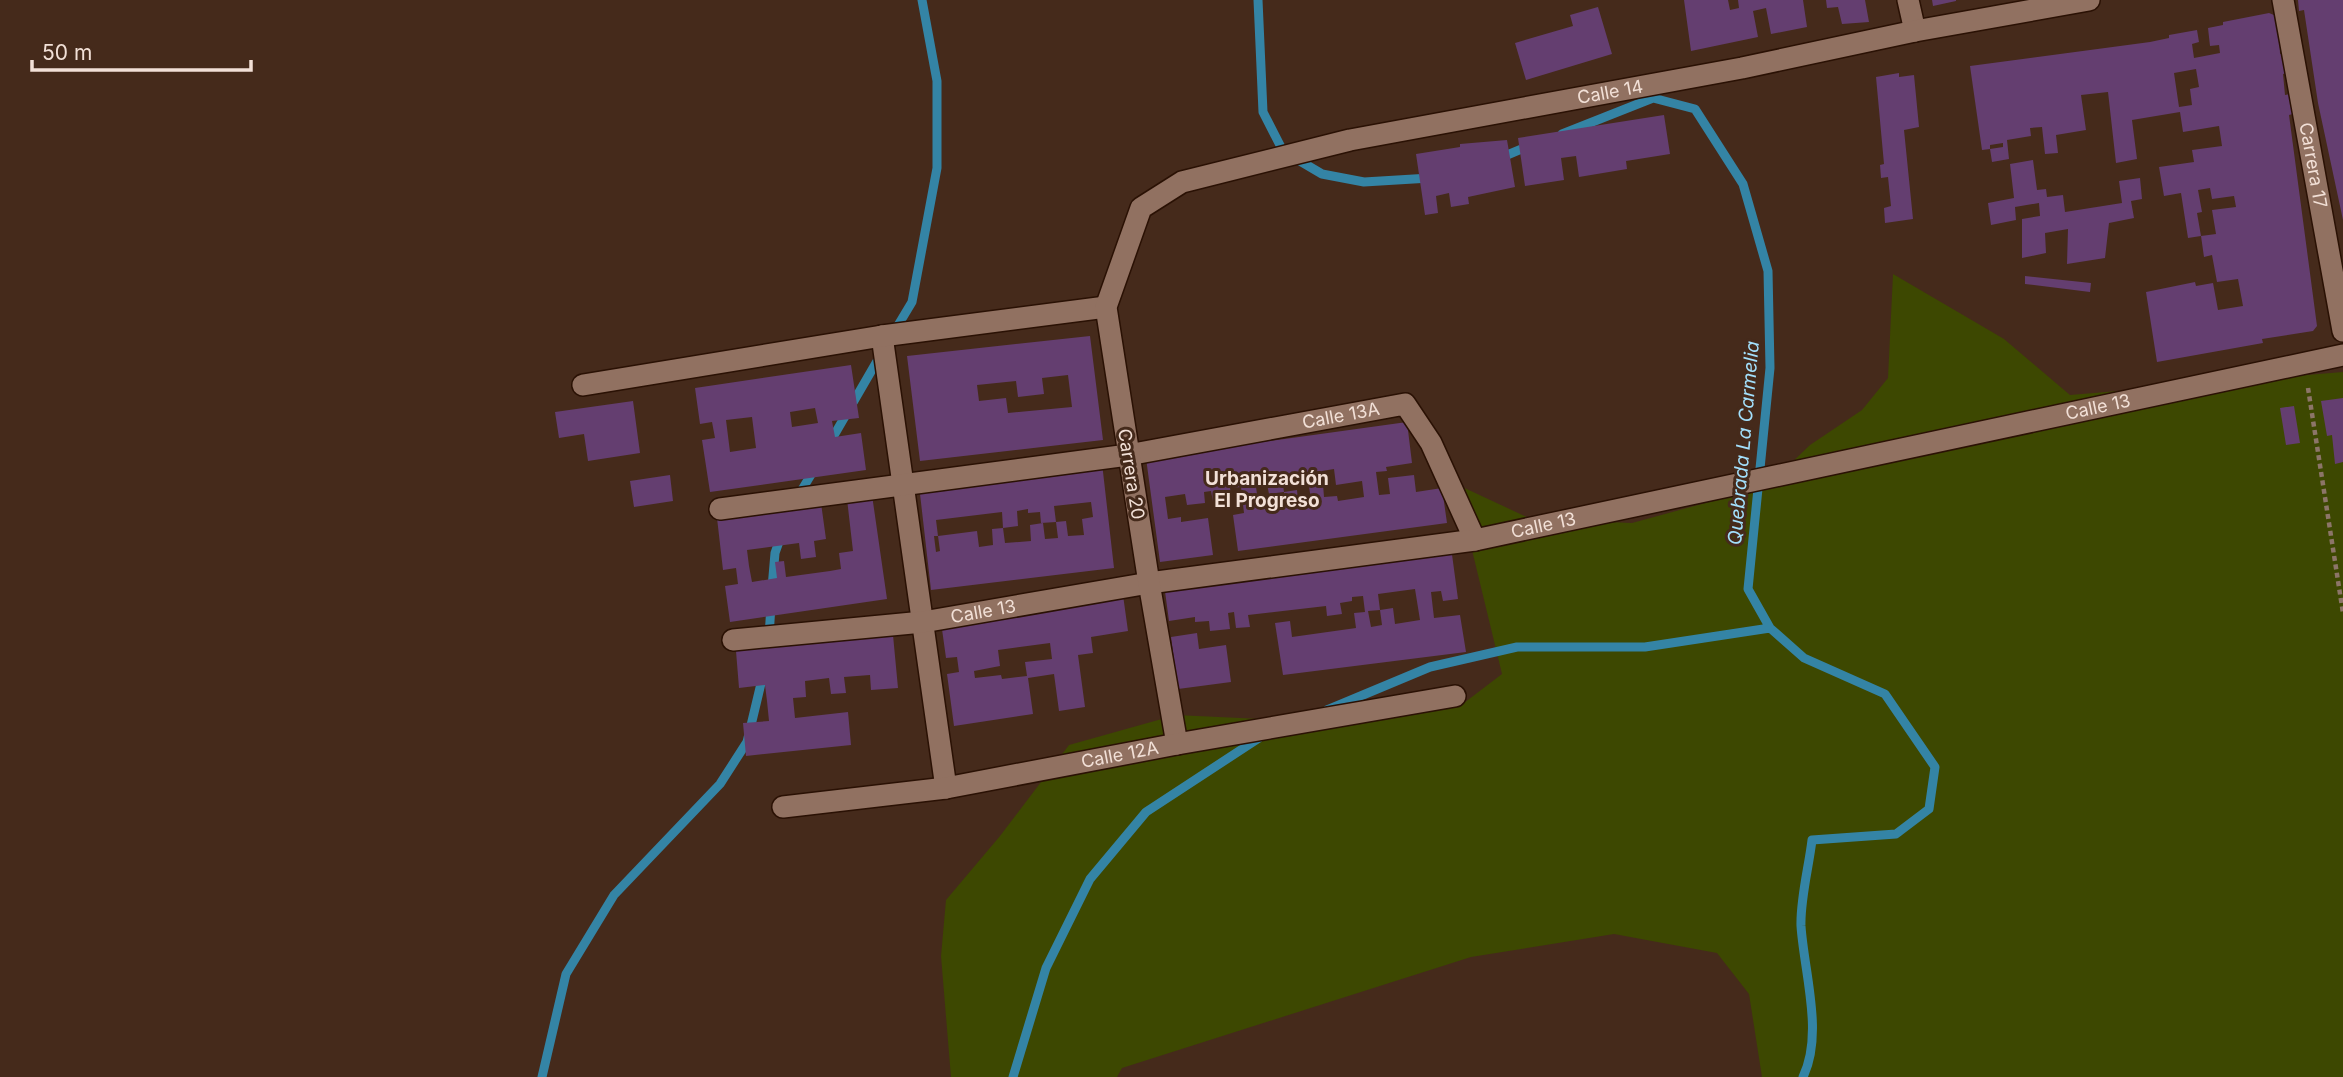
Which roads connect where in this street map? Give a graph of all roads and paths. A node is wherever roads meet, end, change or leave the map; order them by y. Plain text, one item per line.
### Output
1 (1908, 0) edge
2 (2089, 0) edge
3 (2283, 0) edge
4 (1915, 32) junction
5 (1141, 208) joint
6 (1106, 307) junction
7 (2343, 331) edge
8 (882, 336) junction
9 (2343, 355) edge
10 (2304, 363) junction
11 (583, 385) dead end
12 (1128, 455) junction
13 (902, 486) junction
14 (720, 509) dead end
15 (1475, 540) junction
16 (1149, 583) junction
17 (2343, 613) edge
18 (923, 622) junction
19 (733, 640) dead end
20 (1455, 696) dead end
21 (1177, 744) junction
22 (946, 788) junction
23 (783, 807) dead end

1 - 4 street
2 - 4 street, Calle 14
3 - 7 street, Carrera 17
4 - 5 street, Calle 14
5 - 6 street, Carrera 20
6 - 8 street
6 - 12 street, Carrera 20
8 - 11 street
8 - 13 street
9 - 10 street, Calle 13
10 - 15 street, Calle 13
10 - 17 path
12 - 13 street
12 - 15 street, Calle 13A
12 - 16 street, Carrera 20
13 - 14 street
13 - 18 street
15 - 16 street, Calle 13
16 - 18 street, Calle 13
16 - 21 street, Carrera 20
18 - 19 street, Calle 13
18 - 22 street
20 - 21 street, Calle 12A
21 - 22 street, Calle 12A
22 - 23 street, Calle 12A

